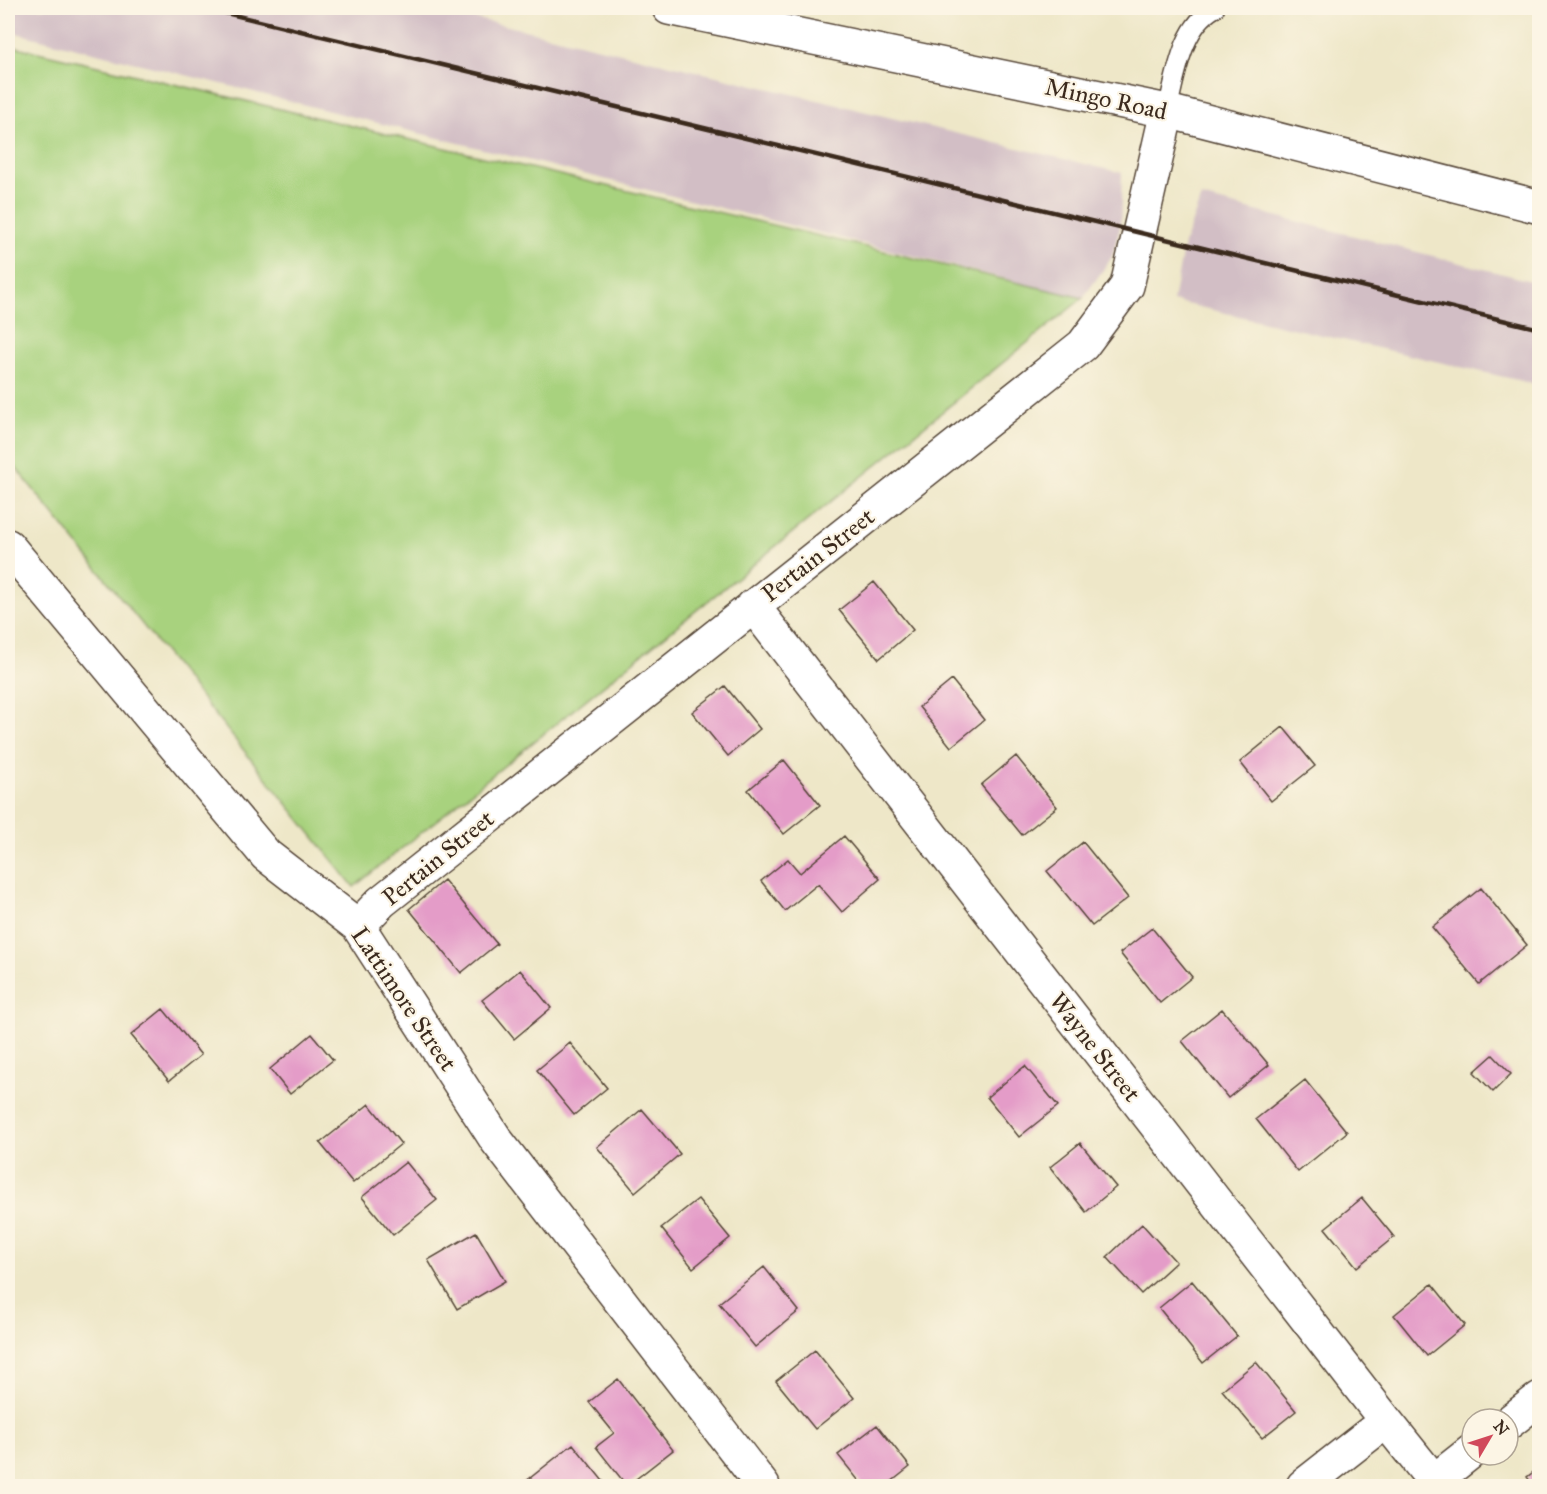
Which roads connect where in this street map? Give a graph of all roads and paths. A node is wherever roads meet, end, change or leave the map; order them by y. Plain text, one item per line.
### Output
1 (669, 8) edge
2 (1215, 8) edge
3 (1167, 111) junction
4 (1539, 207) edge
5 (8, 546) edge
6 (753, 606) junction
7 (358, 926) junction
8 (1539, 1398) edge
9 (1520, 1413) edge
10 (1386, 1421) junction
11 (1460, 1462) edge
12 (1436, 1484) edge
13 (763, 1486) edge
14 (1303, 1486) edge

1 - 3 street, Mingo Road
2 - 3 lane
3 - 4 street, Mingo Road
3 - 6 street, Pertain Street
5 - 7 street, Lattimore Street
6 - 7 street, Pertain Street
6 - 10 street, Wayne Street
7 - 13 street, Lattimore Street
8 - 9 street
10 - 12 street, Wayne Street
10 - 14 street
11 - 12 street

